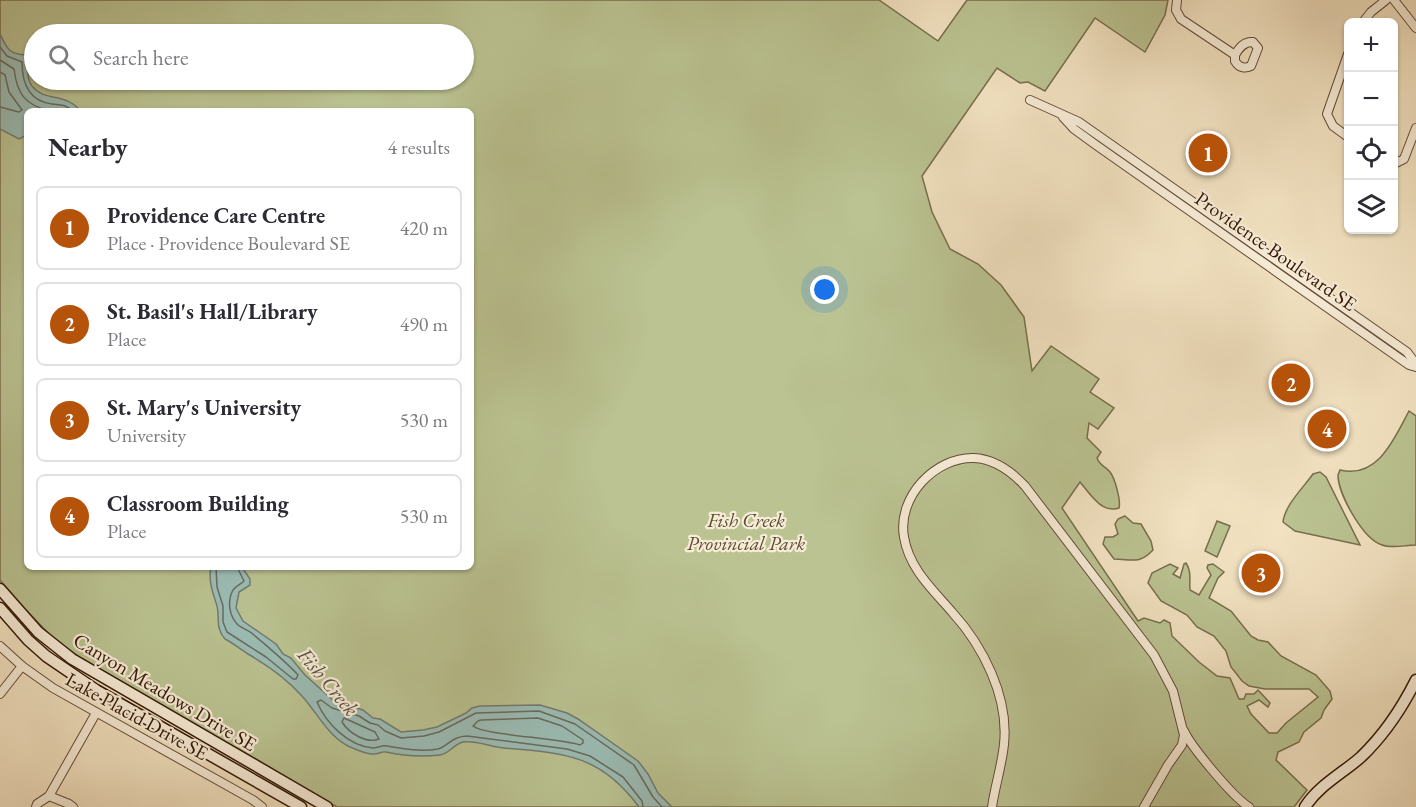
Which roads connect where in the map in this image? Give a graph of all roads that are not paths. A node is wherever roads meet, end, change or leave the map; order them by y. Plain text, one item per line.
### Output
1 (1177, 0) edge
2 (1386, 0) edge
3 (1394, 0) edge
4 (1366, 18) edge
5 (1416, 28) edge
6 (1235, 55) dead end
7 (1344, 65) edge
8 (1030, 100) dead end
9 (1416, 128) edge
10 (1344, 134) edge
11 (1398, 162) edge
12 (1416, 366) edge
13 (0, 589) edge
14 (0, 608) edge
15 (0, 646) edge
16 (22, 666) junction
17 (1416, 680) edge
18 (0, 694) edge
19 (96, 713) junction
20 (1184, 731) junction
21 (1203, 757) junction
22 (1173, 758) junction
23 (49, 796) junction
24 (36, 807) edge
25 (73, 807) edge
26 (262, 807) edge
27 (301, 807) edge
28 (327, 807) edge
29 (992, 807) edge
30 (1144, 807) edge
31 (1249, 807) edge
32 (1305, 807) edge

1 - 6 street
2 - 4 street
3 - 5 street
7 - 10 street
8 - 12 street, Providence Boulevard SE
9 - 11 street
13 - 28 main road, Canyon Meadows Drive SE
14 - 27 main road, Canyon Meadows Drive SE
15 - 16 street, Lake Placid Drive SE
16 - 18 street
16 - 19 street, Lake Placid Drive SE
17 - 32 main road
19 - 23 street
19 - 26 street, Lake Placid Drive SE
20 - 21 street
20 - 22 street
20 - 29 street
21 - 22 street
21 - 31 street
22 - 30 street
23 - 24 street
23 - 25 street

